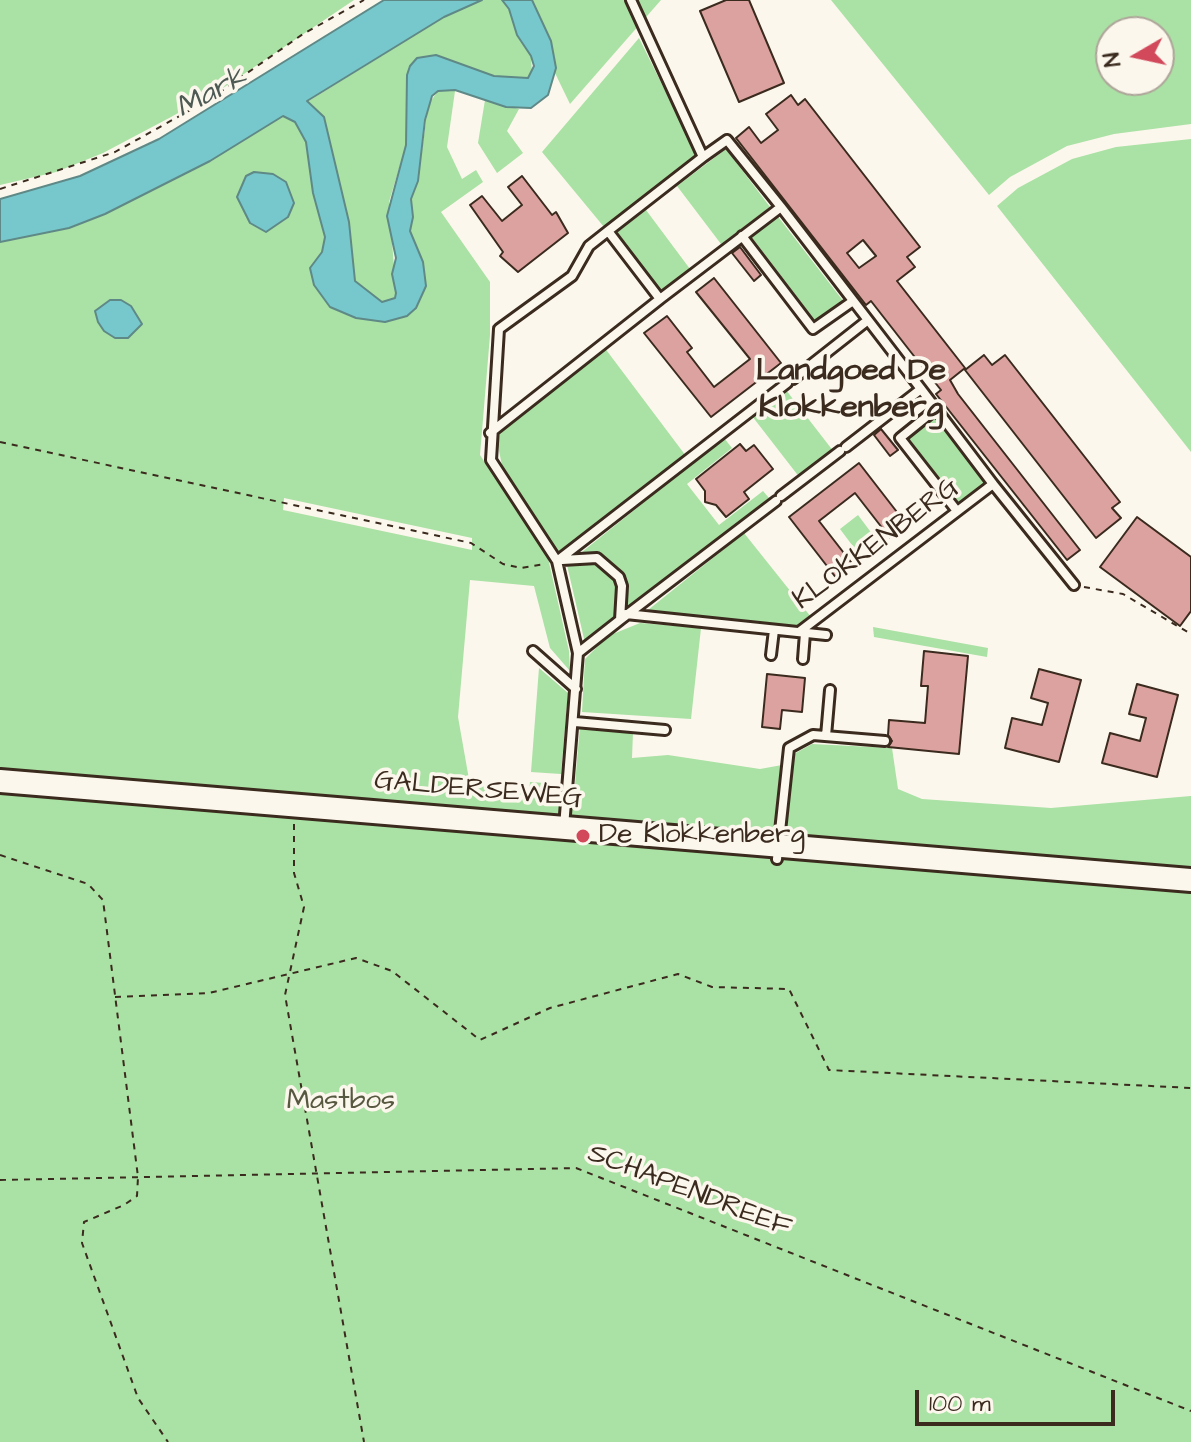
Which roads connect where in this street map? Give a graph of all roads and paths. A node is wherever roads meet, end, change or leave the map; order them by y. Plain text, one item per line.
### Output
1 (364, 0) edge
2 (631, 0) edge
3 (703, 157) junction
4 (0, 189) edge
5 (781, 207) junction
6 (608, 231) junction
7 (742, 236) junction
8 (702, 253) dead end
9 (709, 262) junction
10 (660, 299) junction
11 (853, 301) junction
12 (868, 320) junction
13 (921, 389) junction
14 (936, 409) junction
15 (490, 433) junction
16 (0, 442) edge
17 (993, 484) junction
18 (957, 511) junction
19 (557, 561) junction
20 (1074, 585) joint
21 (623, 617) junction
22 (774, 630) junction
23 (802, 632) junction
24 (1191, 634) edge
25 (826, 635) dead end
26 (533, 651) dead end
27 (578, 653) junction
28 (771, 655) dead end
29 (803, 659) dead end
30 (576, 689) junction
31 (830, 690) dead end
32 (575, 722) junction
33 (665, 730) dead end
34 (826, 736) junction
35 (885, 741) dead end
36 (0, 781) edge
37 (296, 807) junction
38 (564, 828) junction
39 (778, 852) junction
40 (0, 855) edge
41 (1191, 880) edge
42 (289, 976) junction
43 (115, 997) junction
44 (1191, 1088) edge
45 (316, 1173) junction
46 (138, 1177) junction
47 (0, 1180) edge
48 (1191, 1411) edge
49 (168, 1442) edge
50 (364, 1442) edge

1 - 4 path
2 - 3 lane
3 - 5 lane
3 - 6 lane
5 - 7 lane
5 - 11 lane
6 - 10 lane
6 - 15 lane
7 - 9 lane
7 - 11 lane
8 - 9 lane
9 - 10 lane
10 - 15 lane
11 - 12 lane
12 - 13 lane
12 - 19 lane
13 - 14 lane
13 - 21 lane
14 - 17 lane
14 - 18 lane
15 - 19 lane
16 - 19 path
17 - 18 lane, KLOKKENBERG
17 - 20 lane, KLOKKENBERG
18 - 23 lane, KLOKKENBERG
19 - 21 lane
19 - 27 lane
20 - 24 path
21 - 22 lane, KLOKKENBERG
21 - 27 lane
22 - 23 lane, KLOKKENBERG
22 - 28 lane
23 - 25 lane, KLOKKENBERG
23 - 29 lane
26 - 30 lane
27 - 30 lane
30 - 32 lane
31 - 34 lane
32 - 33 lane
32 - 38 lane
34 - 35 lane
34 - 39 lane
36 - 37 street, GALDERSEWEG
37 - 38 street, GALDERSEWEG
37 - 42 path
38 - 39 street, GALDERSEWEG
39 - 41 street, GALDERSEWEG
40 - 43 path
42 - 43 path
42 - 44 path
42 - 45 path
43 - 46 path
45 - 46 path, SCHAPENDREEF
45 - 48 path, SCHAPENDREEF
45 - 50 path
46 - 47 path, SCHAPENDREEF
46 - 49 path

